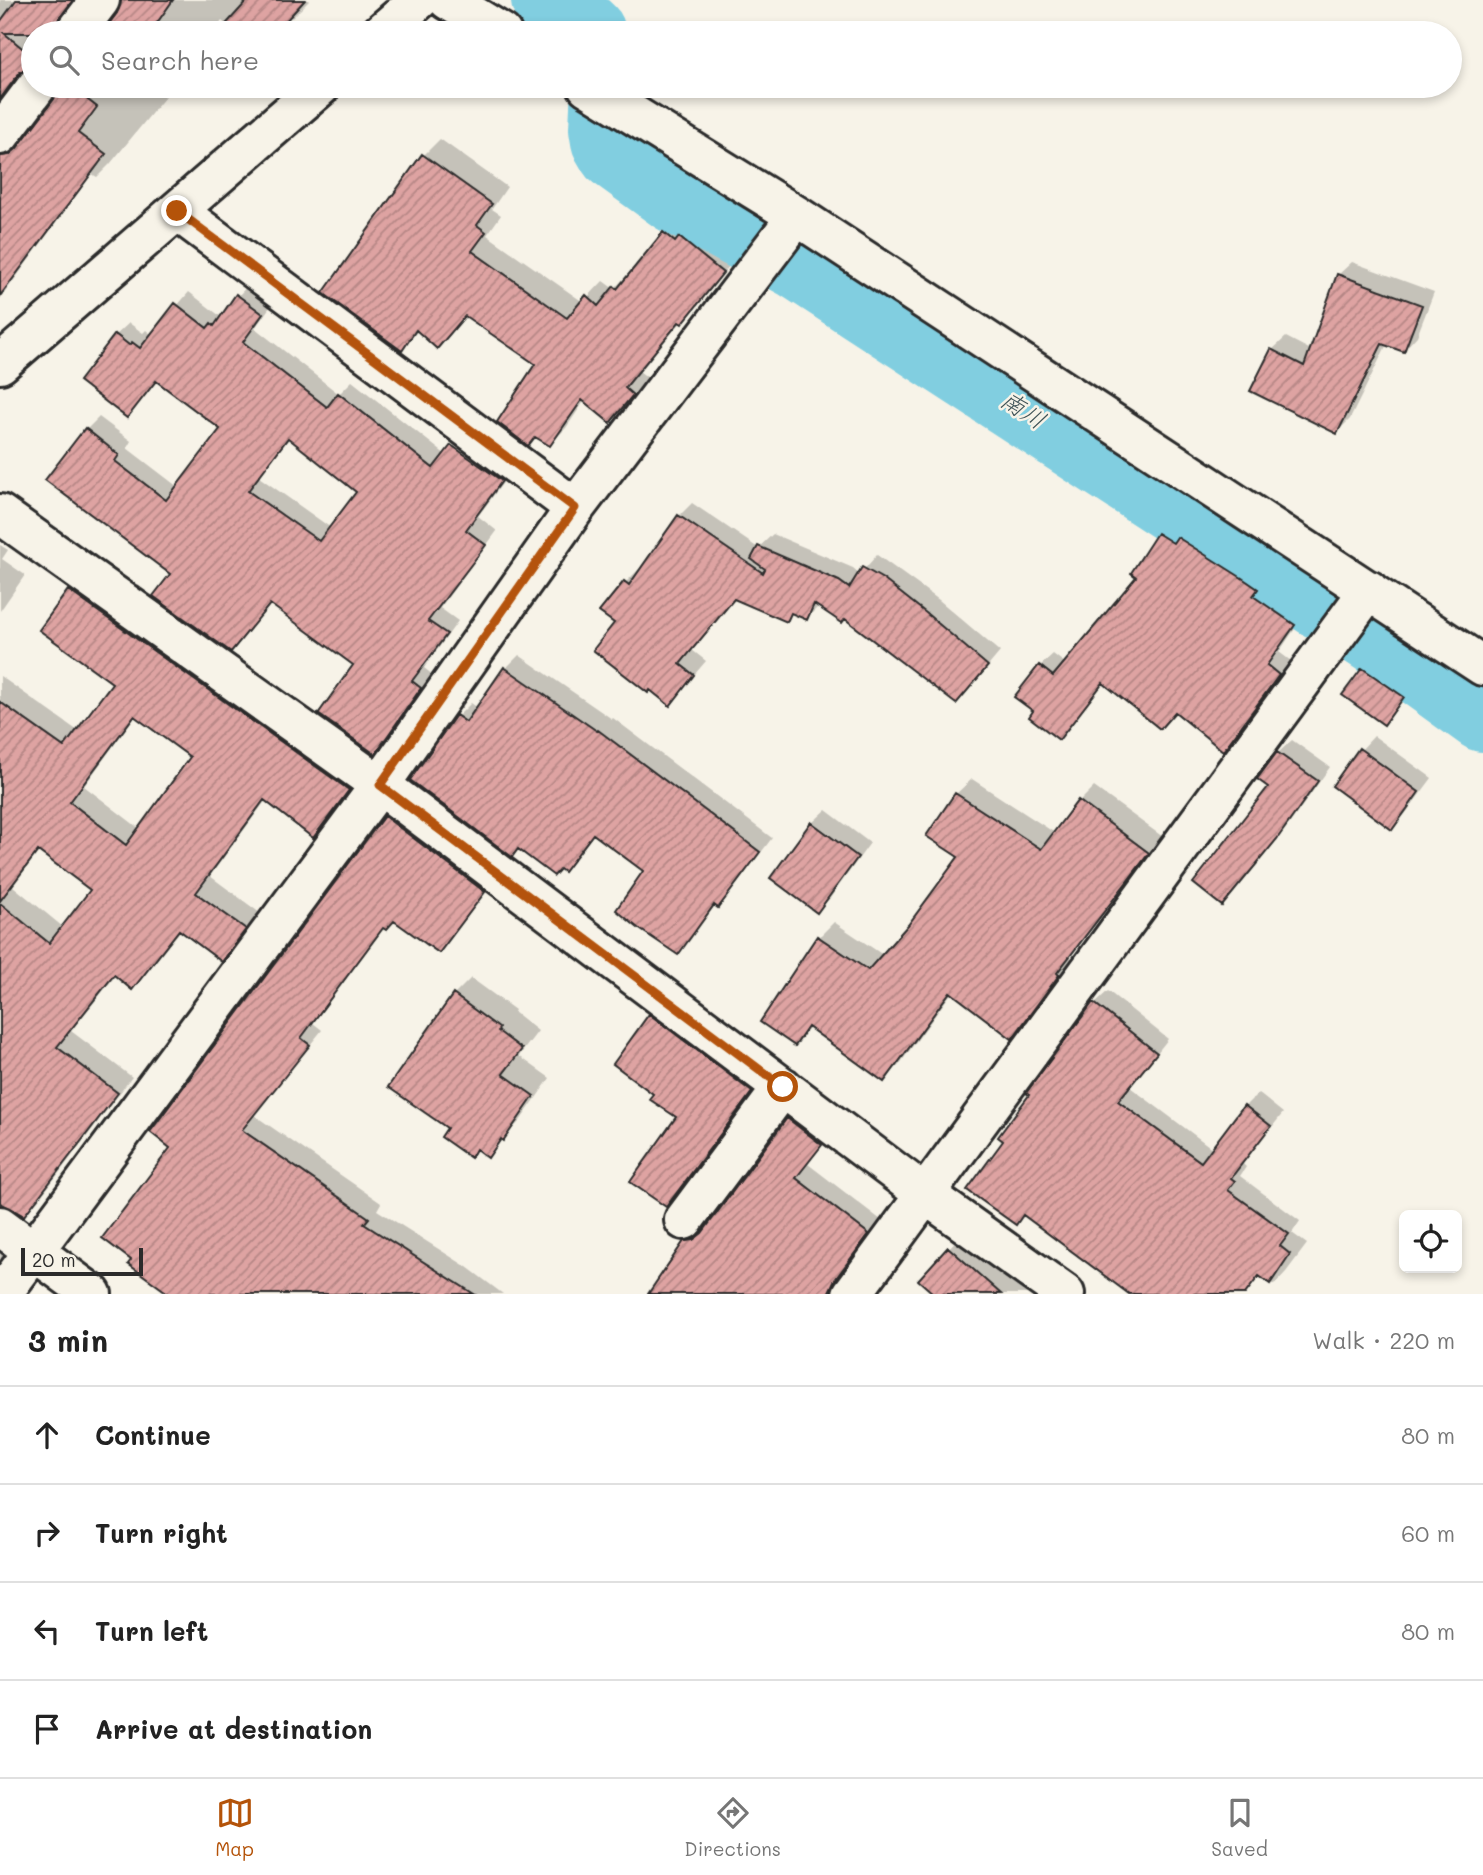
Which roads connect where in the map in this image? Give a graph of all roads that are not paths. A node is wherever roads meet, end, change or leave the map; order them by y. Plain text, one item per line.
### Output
1 (100, 0) edge
2 (419, 0) edge
3 (448, 0) edge
4 (84, 21) edge
5 (395, 21) edge
6 (482, 21) edge
7 (28, 98) edge
8 (307, 98) edge
9 (606, 98) edge
10 (0, 135) edge
11 (177, 211) junction
12 (797, 216) junction
13 (0, 364) edge
14 (575, 508) junction
15 (0, 514) edge
16 (1369, 590) junction
17 (1483, 666) edge
18 (380, 785) junction
19 (783, 1087) junction
20 (926, 1195) junction
21 (684, 1220) dead end
22 (0, 1226) edge
23 (34, 1251) junction
24 (2, 1294) edge
25 (92, 1294) edge
26 (852, 1294) edge
27 (1065, 1294) edge

1 - 4 street
2 - 5 street
3 - 6 street
7 - 10 street
8 - 11 street
9 - 12 street
11 - 13 street
11 - 14 street
12 - 14 street
12 - 16 street
14 - 18 street
15 - 18 street
16 - 17 street
16 - 20 street
18 - 19 street
18 - 23 street
19 - 20 street
19 - 21 street
20 - 26 street
20 - 27 street
22 - 23 street
23 - 24 street
23 - 25 street

